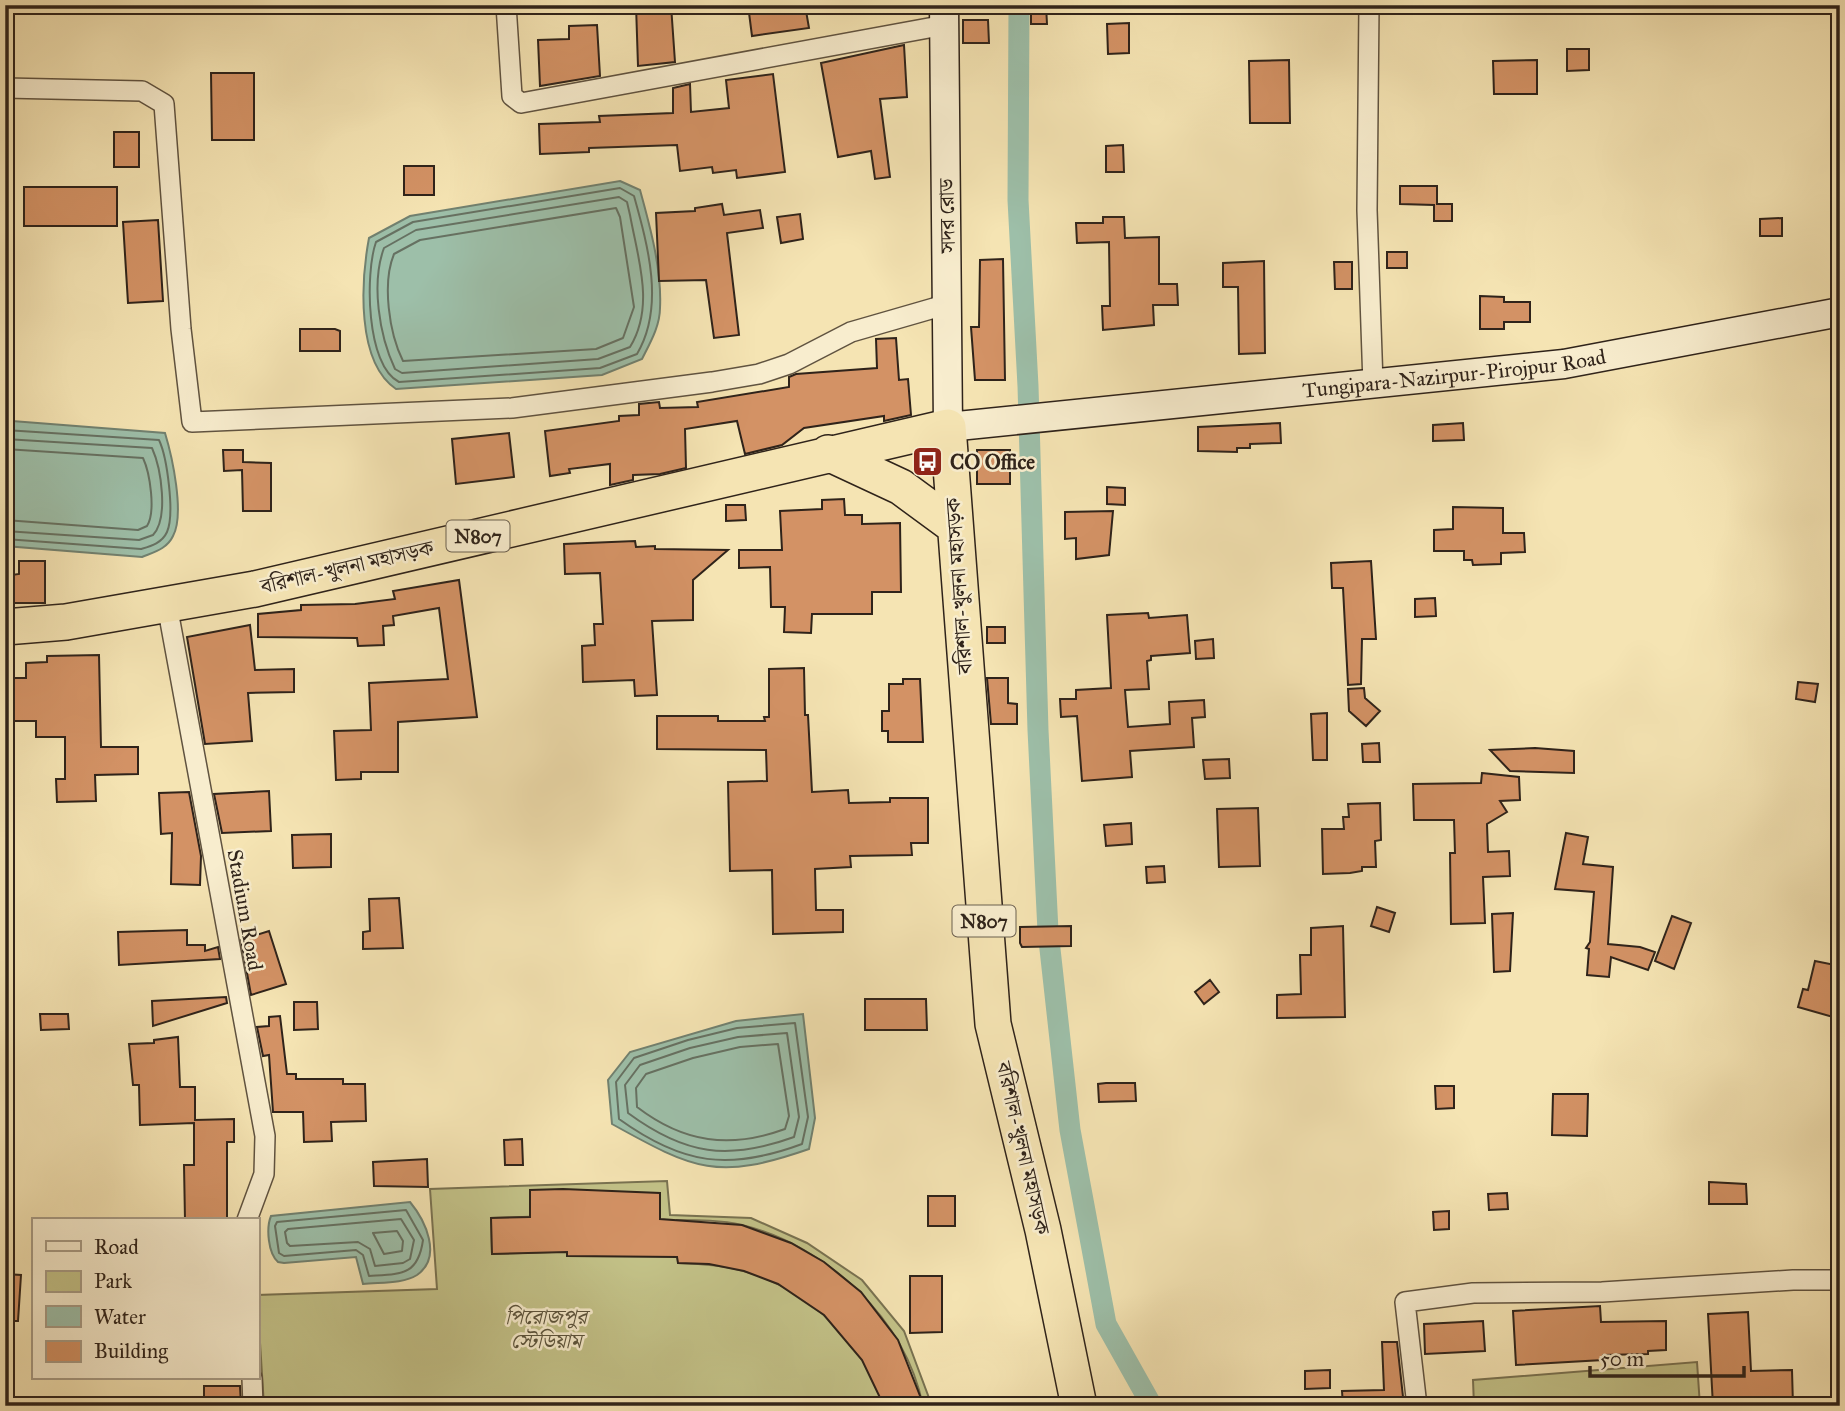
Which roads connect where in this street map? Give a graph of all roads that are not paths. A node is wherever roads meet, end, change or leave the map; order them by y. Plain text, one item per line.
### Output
1 (506, 5) edge
2 (1369, 5) edge
3 (944, 15) edge
4 (5, 88) edge
5 (948, 304) junction
6 (1840, 312) edge
7 (1373, 384) junction
8 (948, 427) junction
9 (828, 453) junction
10 (954, 526) junction
11 (167, 605) junction
12 (5, 626) edge
13 (248, 1218) edge
14 (1840, 1280) edge
15 (252, 1380) edge
16 (253, 1406) edge
17 (1079, 1406) edge
18 (1417, 1406) edge

1 - 3 street
2 - 7 street
3 - 5 main road, সদর রোড
4 - 5 street
5 - 8 main road, সদর রোড
6 - 7 main road, Tungipara-Nazirpur-Pirojpur Road
7 - 8 main road, Tungipara-Nazirpur-Pirojpur Road
8 - 9 highway, বরিশাল-খুলনা মহাসড়ক / N807
8 - 10 highway, বরিশাল-খুলনা মহাসড়ক / N807
9 - 10 highway
9 - 11 highway, বরিশাল-খুলনা মহাসড়ক / N807
10 - 17 highway, বরিশাল-খুলনা মহাসড়ক / N807
11 - 12 highway, বরিশাল-খুলনা মহাসড়ক / N807
11 - 13 street, Stadium Road
14 - 18 street
15 - 16 street

